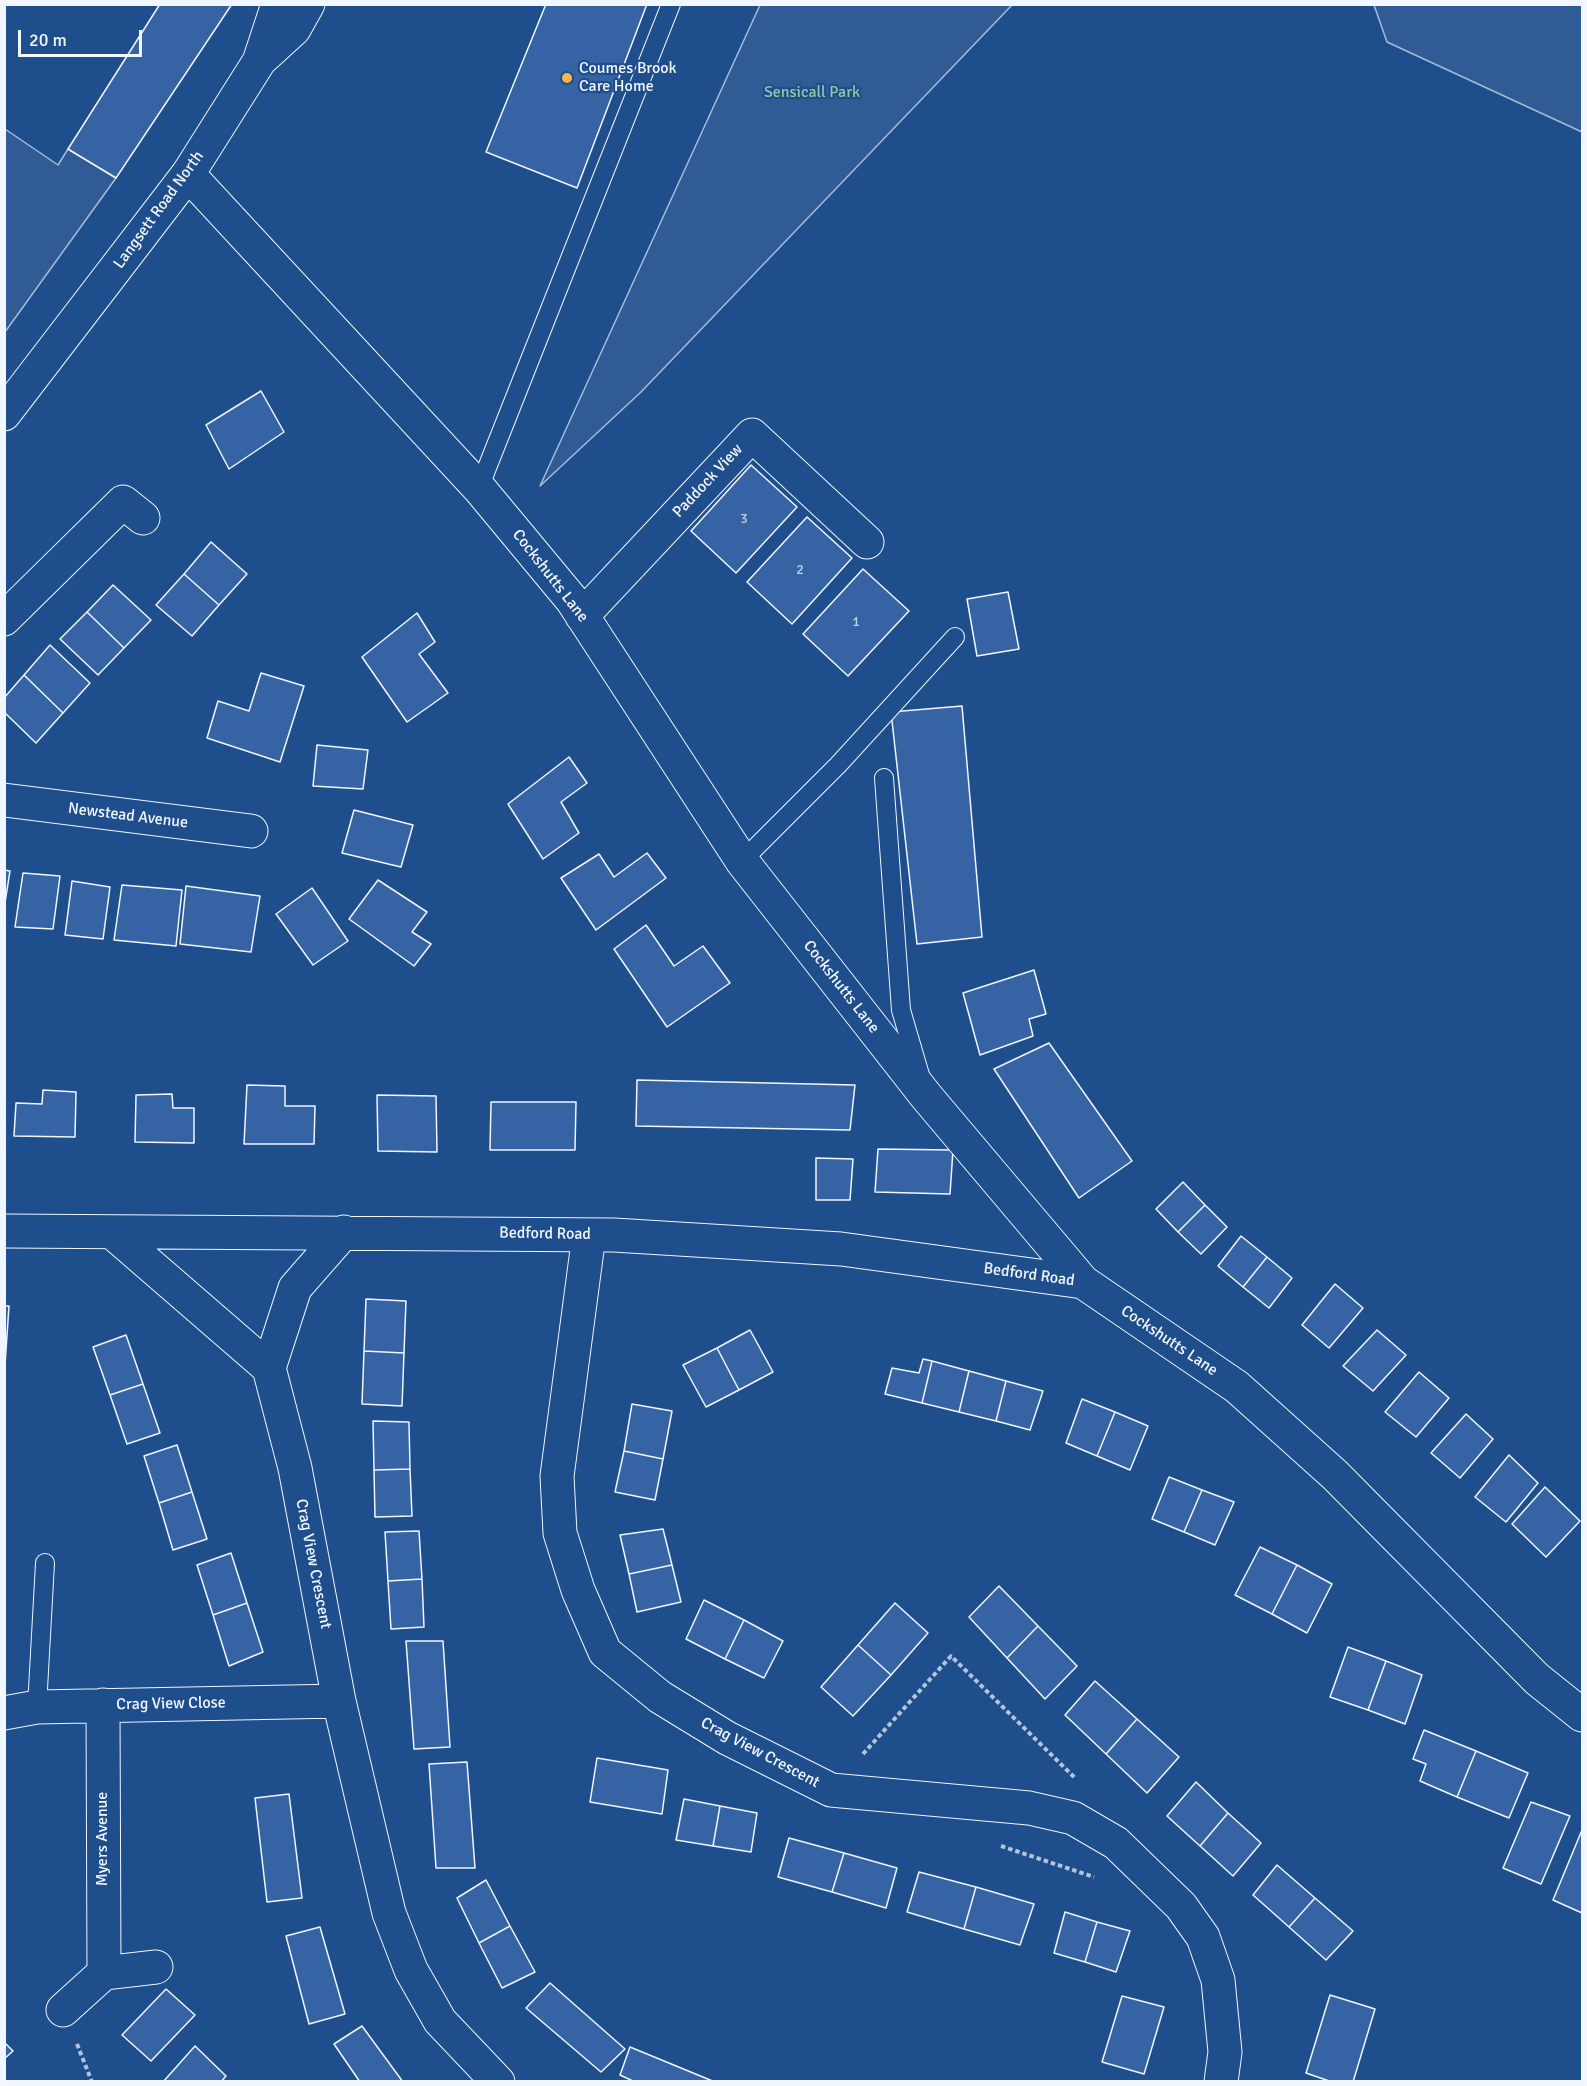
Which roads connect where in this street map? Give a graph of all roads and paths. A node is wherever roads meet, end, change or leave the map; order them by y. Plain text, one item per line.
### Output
1 (278, 4) edge
2 (308, 4) edge
3 (671, 4) edge
4 (260, 60) junction
5 (188, 174) junction
6 (4, 414) edge
7 (479, 488) junction
8 (143, 518) dead end
9 (867, 542) dead end
10 (582, 616) junction
11 (4, 619) edge
12 (955, 637) dead end
13 (884, 778) dead end
14 (4, 800) edge
15 (251, 831) dead end
16 (742, 861) junction
17 (926, 1096) junction
18 (4, 1231) edge
19 (112, 1232) junction
20 (344, 1232) junction
21 (589, 1235) junction
22 (1083, 1282) junction
23 (269, 1368) junction
24 (45, 1563) dead end
25 (339, 1701) junction
26 (103, 1705) junction
27 (37, 1707) junction
28 (4, 1713) edge
29 (1582, 1715) edge
30 (1077, 1780) dead end
31 (831, 1790) junction
32 (989, 1842) dead end
33 (1102, 1880) dead end
34 (156, 1967) dead end
35 (104, 1973) junction
36 (63, 2010) dead end
37 (498, 2082) edge
38 (1221, 2082) edge

1 - 4 street
2 - 4 street, Langsett Road North
3 - 7 lane
4 - 5 street, Langsett Road North
5 - 6 street, Langsett Road North
5 - 7 street, Cockshutts Lane
7 - 10 street, Cockshutts Lane
8 - 11 street
9 - 10 street, Paddock View
10 - 16 street, Cockshutts Lane
12 - 16 lane
13 - 17 lane
14 - 15 street, Newstead Avenue
16 - 17 street, Cockshutts Lane
17 - 22 street, Cockshutts Lane
18 - 19 street, Bedford Road
19 - 20 street, Bedford Road
19 - 23 street
20 - 21 street, Bedford Road
20 - 23 street
21 - 22 street, Bedford Road
21 - 31 street, Crag View Crescent
22 - 29 street, Cockshutts Lane
23 - 25 street, Crag View Crescent
24 - 27 lane
25 - 26 street, Crag View Close
25 - 37 street, Crag View Crescent
26 - 27 street, Crag View Close
26 - 35 street, Myers Avenue
27 - 28 street, Crag View Close
30 - 31 path
31 - 38 street, Crag View Crescent
32 - 33 path
34 - 35 street
35 - 36 street

